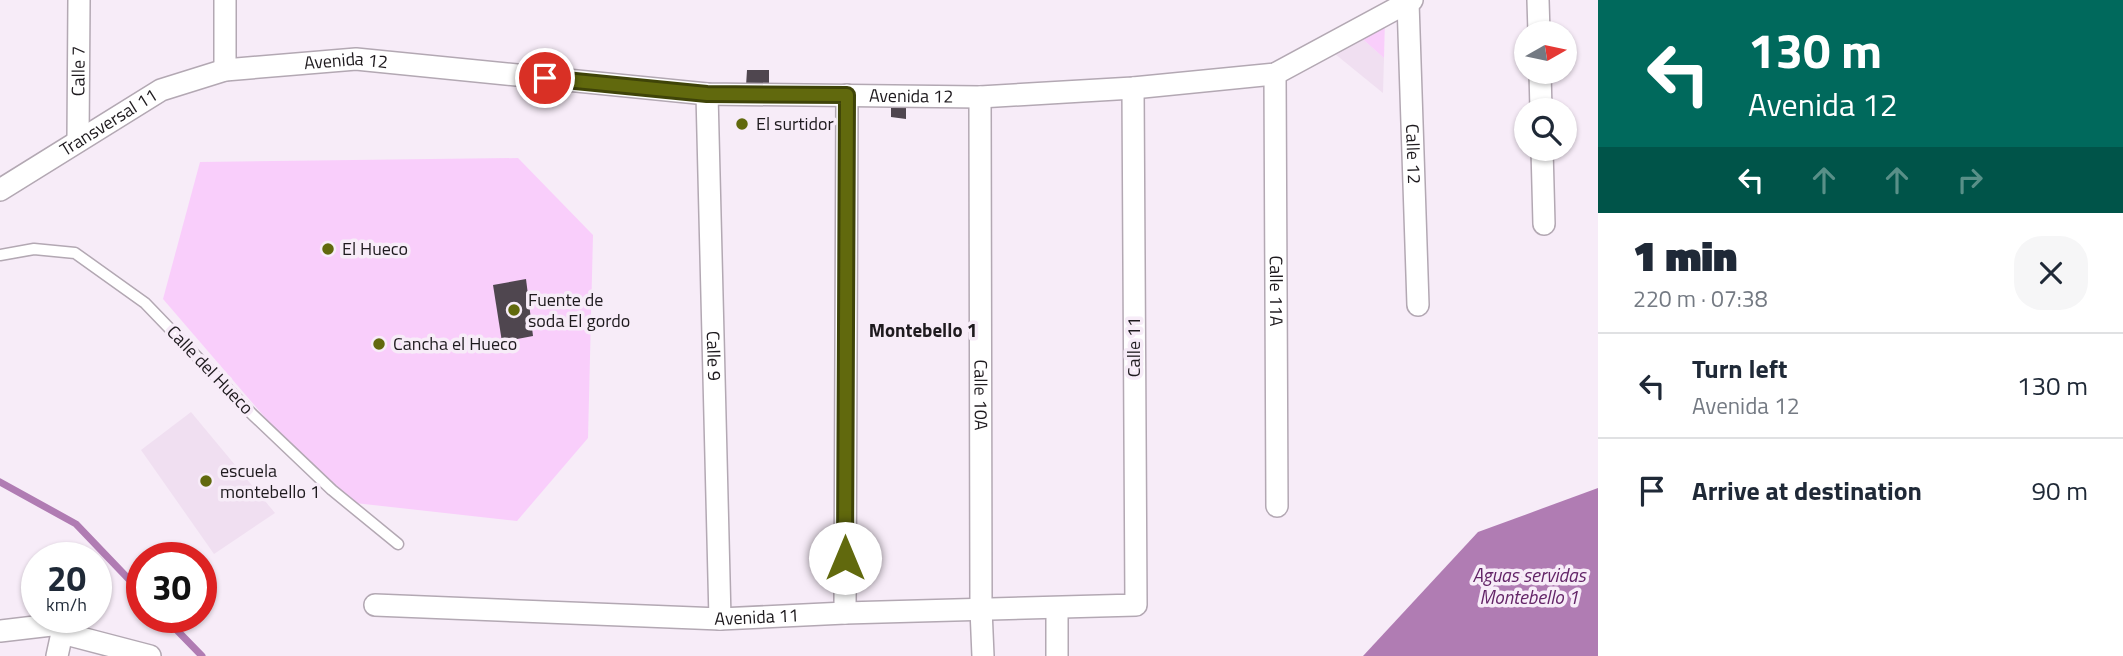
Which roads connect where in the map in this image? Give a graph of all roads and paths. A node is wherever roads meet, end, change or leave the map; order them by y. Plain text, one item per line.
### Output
1 (79, 0) edge
2 (225, 0) edge
3 (1538, 0) edge
4 (1410, 1) edge
5 (1539, 21) edge
6 (225, 70) junction
7 (1275, 74) junction
8 (1133, 88) junction
9 (707, 94) junction
10 (847, 95) junction
11 (980, 97) junction
12 (78, 141) junction
13 (1542, 161) edge
14 (0, 190) edge
15 (1545, 224) dead end
16 (0, 255) edge
17 (1418, 305) dead end
18 (1277, 506) dead end
19 (398, 544) dead end
20 (375, 605) dead end
21 (1136, 605) joint
22 (1057, 608) junction
23 (981, 609) junction
24 (845, 613) junction
25 (720, 619) junction
26 (21, 628) edge
27 (0, 631) edge
28 (62, 633) joint
29 (57, 656) edge
30 (150, 656) edge
31 (983, 656) edge
32 (1057, 656) edge

1 - 12 street, Calle 7
2 - 6 street
3 - 5 street
4 - 7 street, Avenida 12
4 - 17 street, Calle 12
6 - 9 street, Avenida 12
6 - 12 street, Transversal 11
7 - 8 street, Avenida 12
7 - 18 street, Calle 11A
8 - 11 street, Avenida 12
8 - 21 street, Calle 11
9 - 10 street, Avenida 12
9 - 25 street, Calle 9
10 - 11 street, Avenida 12
10 - 24 street
11 - 23 street, Calle 10A
12 - 14 street, Transversal 11
13 - 15 street
16 - 19 lane, Calle del Hueco
20 - 25 street, Avenida 11
21 - 22 street, Avenida 11
22 - 23 street, Avenida 11
22 - 32 street
23 - 24 street, Avenida 11
23 - 31 street, Calle 10A
24 - 25 street, Avenida 11
26 - 27 street
28 - 29 street
28 - 30 street

